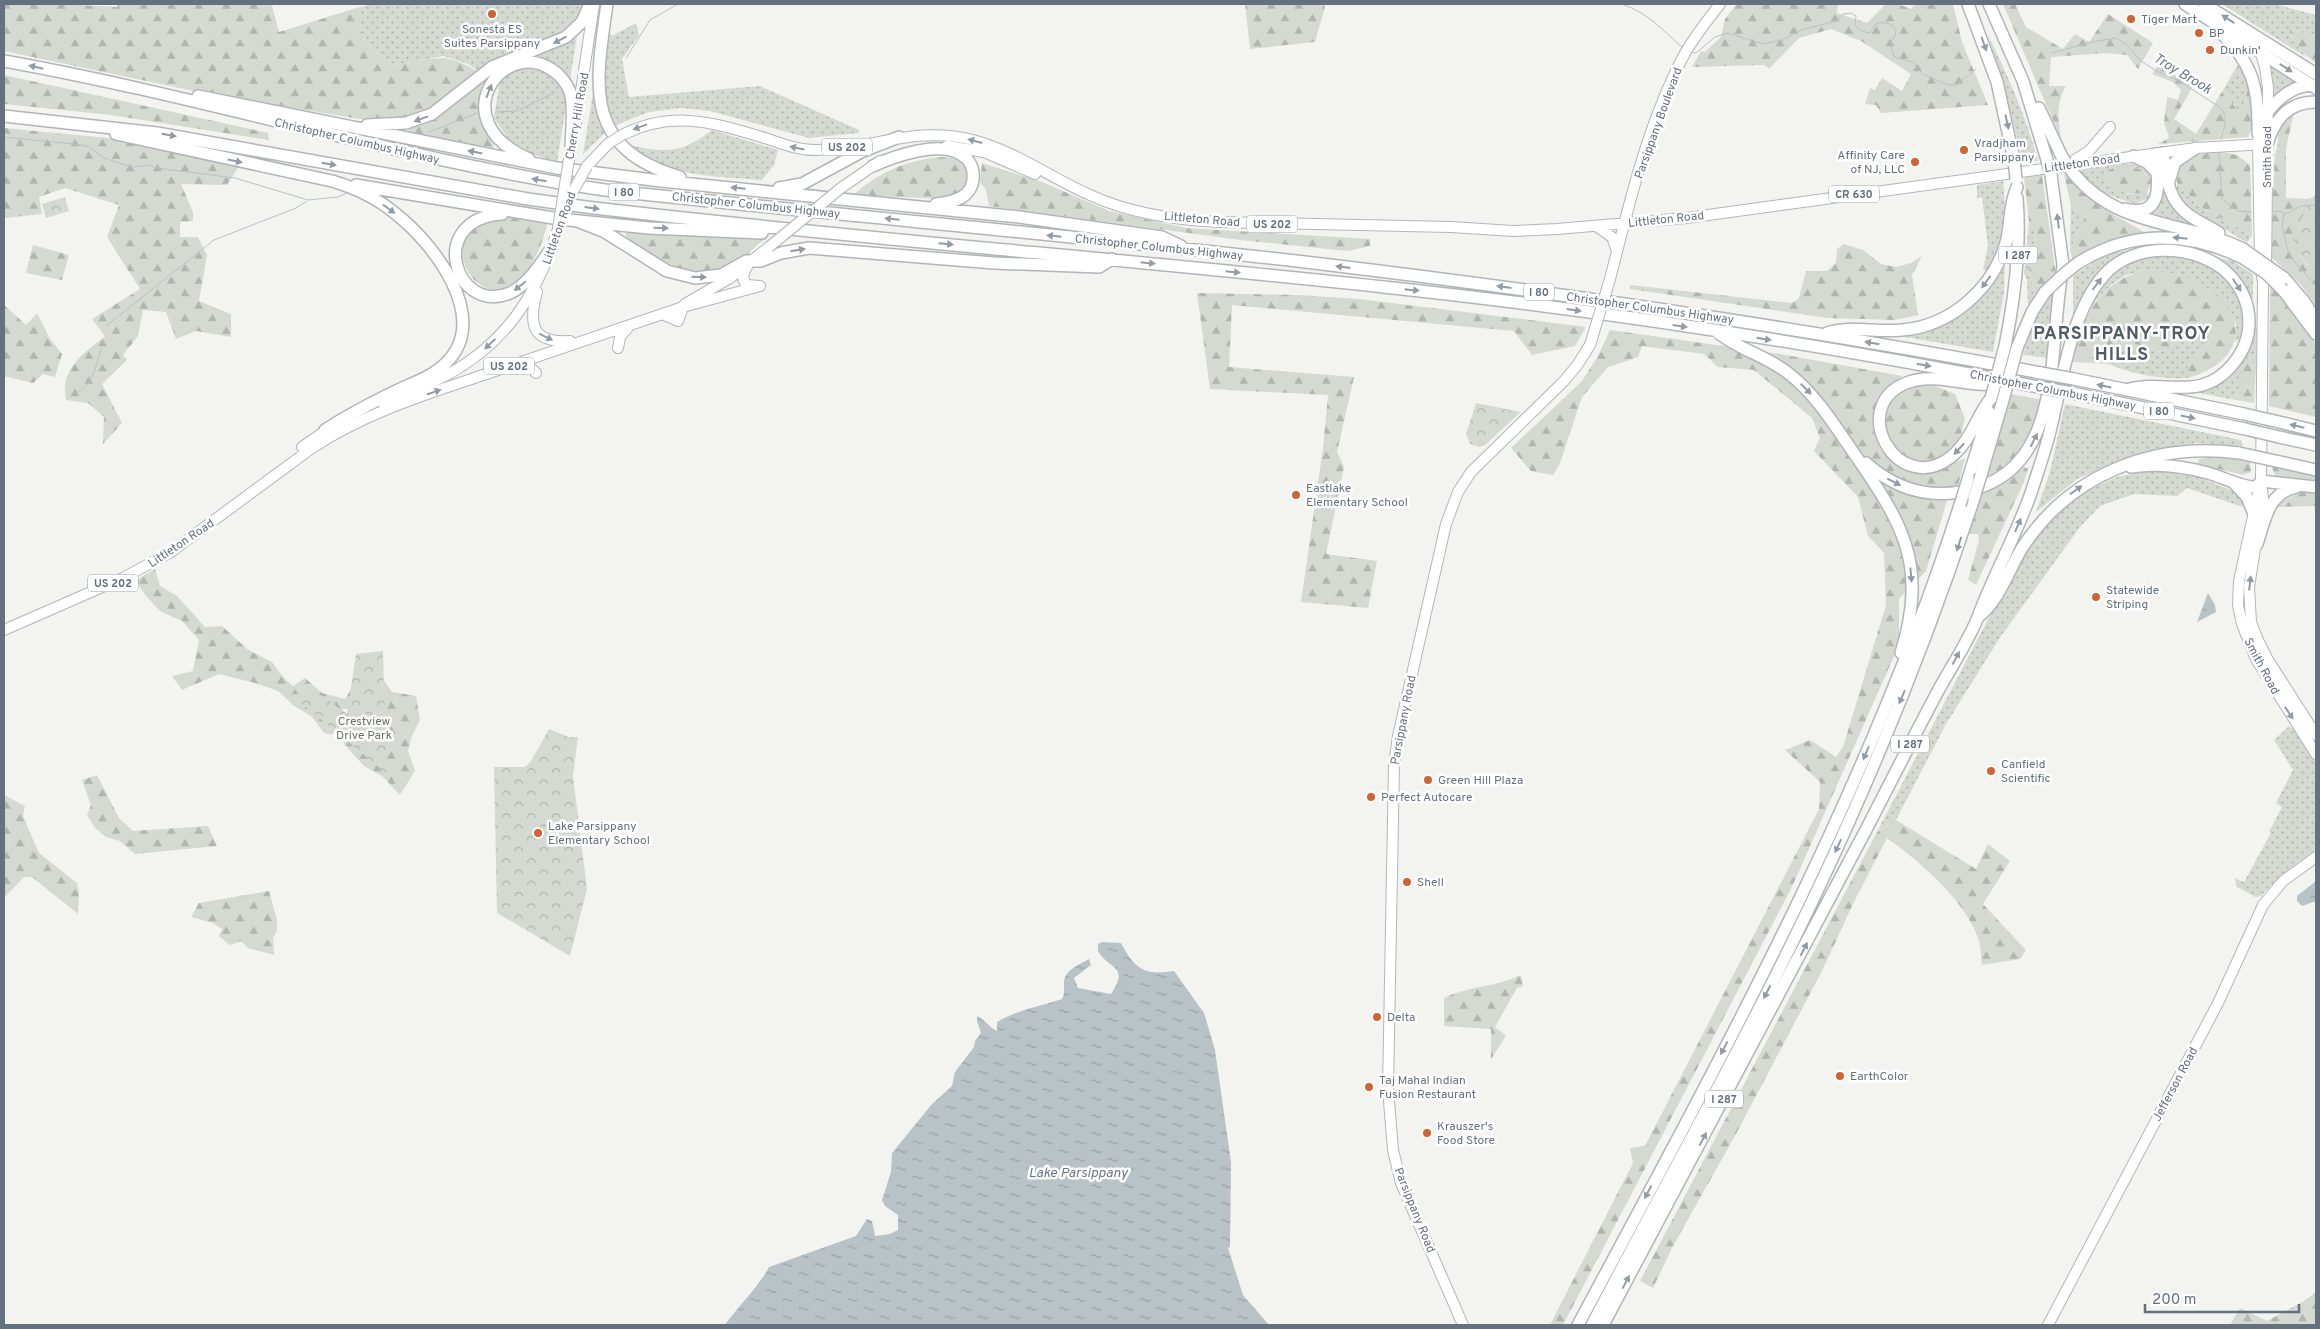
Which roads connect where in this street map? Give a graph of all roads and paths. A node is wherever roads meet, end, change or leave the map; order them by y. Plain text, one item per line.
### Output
1 (590, 4) edge
2 (594, 4) edge
3 (607, 4) edge
4 (1720, 4) edge
5 (1968, 4) edge
6 (1989, 4) edge
7 (2185, 4) edge
8 (2204, 4) edge
9 (2210, 19) junction
10 (2251, 34) junction
11 (2260, 52) junction
12 (4, 61) edge
13 (69, 75) junction
14 (2023, 81) junction
15 (2315, 83) edge
16 (2316, 102) edge
17 (278, 113) junction
18 (2267, 114) junction
19 (4, 116) edge
20 (68, 122) junction
21 (2110, 127) dead end
22 (898, 137) junction
23 (2261, 140) junction
24 (2236, 146) junction
25 (2196, 148) junction
26 (570, 154) junction
27 (2159, 154) junction
28 (2134, 156) junction
29 (2063, 161) junction
30 (873, 166) junction
31 (557, 168) junction
32 (2258, 172) junction
33 (2158, 174) junction
34 (330, 181) junction
35 (2168, 182) junction
36 (2016, 183) junction
37 (1067, 184) junction
38 (703, 185) junction
39 (759, 190) junction
40 (2095, 196) junction
41 (848, 199) junction
42 (532, 215) junction
43 (577, 221) junction
44 (1625, 224) junction
45 (1596, 226) junction
46 (558, 229) junction
47 (879, 237) junction
48 (551, 249) junction
49 (1189, 250) junction
50 (1617, 251) junction
51 (2243, 254) junction
52 (1112, 259) junction
53 (546, 263) junction
54 (750, 263) junction
55 (2063, 266) junction
56 (2263, 282) junction
57 (2283, 284) junction
58 (683, 308) junction
59 (2316, 320) edge
60 (630, 325) junction
61 (1716, 331) junction
62 (1825, 334) junction
63 (2316, 334) edge
64 (600, 335) junction
65 (583, 340) junction
66 (548, 352) junction
67 (513, 365) junction
68 (2012, 382) junction
69 (2127, 390) junction
70 (1991, 398) junction
71 (2055, 406) junction
72 (325, 430) junction
73 (2316, 431) edge
74 (1844, 439) junction
75 (2316, 445) edge
76 (2110, 470) junction
77 (2316, 470) edge
78 (269, 479) junction
79 (2261, 481) junction
80 (2233, 482) junction
81 (2311, 486) edge
82 (2254, 514) junction
83 (2257, 544) junction
84 (1978, 617) junction
85 (4, 630) edge
86 (1892, 692) junction
87 (2316, 735) edge
88 (2316, 754) edge
89 (2316, 857) edge
90 (1601, 1282) junction
91 (1462, 1324) edge
92 (1574, 1325) edge
93 (1578, 1325) edge
94 (1592, 1325) edge
95 (1603, 1325) edge
96 (2048, 1325) edge

1 -> 17 highway
2 - 26 main road, Cherry Hill Road
3 - 38 highway
4 - 44 main road, Parsippany Boulevard
5 -> 36 highway, I 287, bridge
6 - 14 highway, I 287
7 - 9 highway
10 -> 8 highway
9 - 11 highway
9 - 23 highway
10 - 11 main road, Smith Road
10 - 15 highway
11 -> 15 highway
11 - 18 main road, Smith Road
13 -> 12 highway, Christopher Columbus Highway / I 80
13 - 17 highway
49 -> 13 highway, Christopher Columbus Highway / I 80
14 - 29 highway
55 -> 14 highway, I 287, bridge
15 - 18 highway
16 - 23 highway
31 -> 17 highway
18 - 23 highway
19 - 20 highway, Christopher Columbus Highway / I 80
20 -> 34 highway
20 -> 47 highway, Christopher Columbus Highway / I 80
21 - 29 main road
37 -> 22 main road, Littleton Road / US 202
22 - 39 highway
22 -> 46 main road, Littleton Road / US 202, bridge
23 - 24 main road, Littleton Road / CR 630
23 - 32 main road, Smith Road
23 - 56 main road, Smith Road
24 - 25 main road, Littleton Road / CR 630
24 - 32 main road
25 - 27 main road, Littleton Road / CR 630
25 - 35 highway
31 -> 26 highway
26 - 46 main road, Cherry Hill Road, bridge
27 - 28 main road, Littleton Road / CR 630
27 - 33 highway
27 - 35 highway
28 - 29 main road, Littleton Road / CR 630
28 - 33 highway
29 - 40 highway, bridge
29 - 44 main road, Littleton Road / CR 630
30 - 37 main road, Littleton Road / US 202
30 - 41 highway
30 - 54 main road, Littleton Road / US 202, bridge
31 - 38 highway
32 - 56 main road, Smith Road
33 - 40 highway
34 - 42 highway
34 -> 72 highway
35 - 51 highway
36 -> 62 highway
36 - 70 highway, I 287, bridge
37 - 45 main road, Littleton Road / US 202
39 -> 38 highway
39 - 41 highway
40 - 51 highway
41 - 49 highway
42 - 43 highway
48 -> 42 highway
43 -> 47 highway
43 -> 54 highway
44 - 45 main road, Littleton Road / US 202
44 - 50 main road, Parsippany Road
45 - 50 main road
46 - 48 main road, Littleton Road / US 202
47 -> 52 highway, Christopher Columbus Highway / I 80
48 - 53 main road, Littleton Road / US 202
62 -> 49 highway, Christopher Columbus Highway / I 80
50 - 91 main road, Parsippany Road, bridge
51 - 57 highway, bridge
51 -> 94 highway, bridge
54 -> 52 highway
52 -> 61 highway, Christopher Columbus Highway / I 80
53 -> 65 main road
53 -> 72 main road, Littleton Road / US 202
54 - 58 main road, Littleton Road / US 202
54 - 58 main road
55 - 71 highway, I 287
74 -> 55 highway
56 - 79 main road, Smith Road
57 - 59 highway
57 - 63 highway
58 - 60 main road, Littleton Road / US 202
60 - 64 main road, Littleton Road / US 202
60 - 64 main road
61 -> 68 highway, Christopher Columbus Highway / I 80
61 -> 74 highway
69 -> 62 highway, Christopher Columbus Highway / I 80, bridge
64 - 65 main road, Littleton Road / US 202
65 - 66 main road, Littleton Road / US 202
66 - 67 main road, Littleton Road / US 202
66 - 67 main road
78 -> 67 main road, Littleton Road / US 202
70 -> 68 highway
68 -> 75 highway, Christopher Columbus Highway / I 80, bridge
71 -> 69 highway
73 -> 69 highway, Christopher Columbus Highway / I 80, bridge
70 - 86 highway, I 287, bridge
84 -> 71 highway, I 287
72 - 78 main road, Littleton Road / US 202
74 -> 86 highway
76 - 77 highway, bridge
76 - 80 highway
84 -> 76 highway
78 - 85 main road, Littleton Road / US 202
79 - 80 highway
79 - 81 highway
79 - 82 main road, Smith Road
79 - 83 main road, Smith Road
80 - 82 highway
81 - 83 highway
82 -> 88 main road, Smith Road
87 -> 83 main road, Smith Road
95 -> 84 highway, I 287
86 -> 90 highway, I 287
89 - 96 main road, Jefferson Road
90 - 92 highway
90 - 93 highway, I 287

